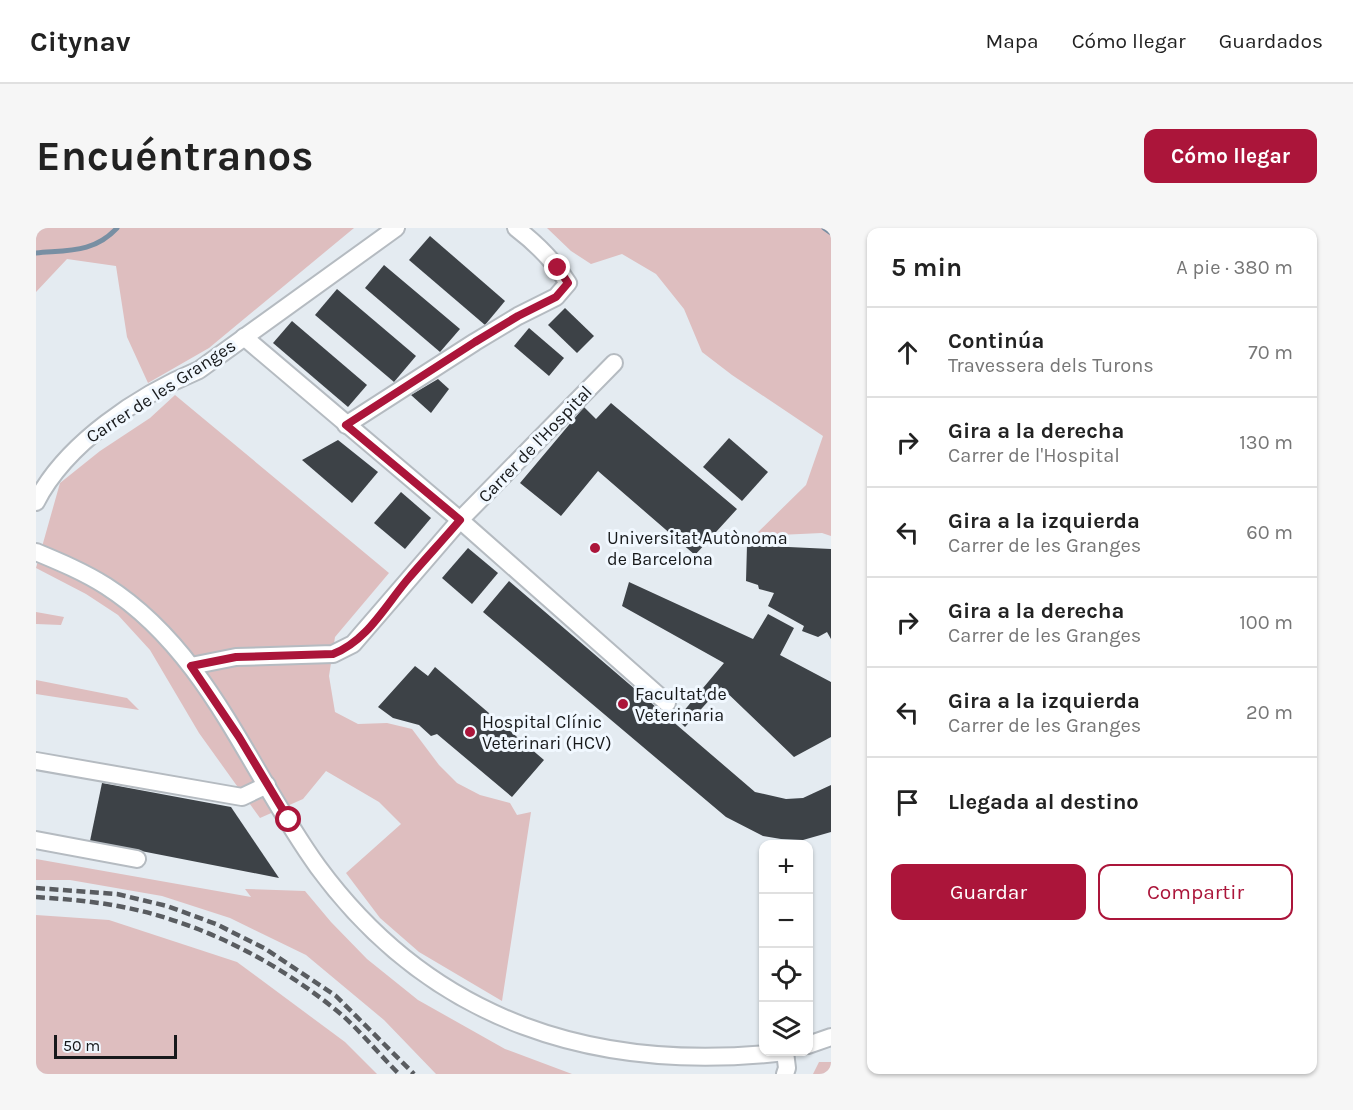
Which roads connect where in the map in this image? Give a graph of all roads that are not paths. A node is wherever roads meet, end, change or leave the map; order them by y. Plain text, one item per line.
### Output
1 (396, 228) edge
2 (516, 228) edge
3 (244, 337) junction
4 (614, 363) dead end
5 (346, 425) junction
6 (36, 501) edge
7 (460, 520) junction
8 (36, 552) edge
9 (191, 666) junction
10 (667, 703) dead end
11 (36, 761) edge
12 (267, 785) junction
13 (36, 840) edge
14 (137, 859) dead end
15 (831, 1037) edge
16 (813, 1043) edge
17 (765, 1056) edge
18 (786, 1056) edge
19 (677, 1070) edge
20 (785, 1074) edge

1 - 3 street, Carrer de les Granges
2 - 5 street
3 - 5 street, Carrer de les Granges
3 - 6 street, Carrer de les Granges
4 - 7 street, Carrer de l'Hospital
5 - 7 street, Carrer de les Granges
7 - 9 street, Carrer de l'Hospital
7 - 10 street, Carrer de les Granges
8 - 9 street
9 - 12 street
11 - 12 street
12 - 19 street
13 - 14 street
15 - 16 street
17 - 19 street
18 - 20 street

